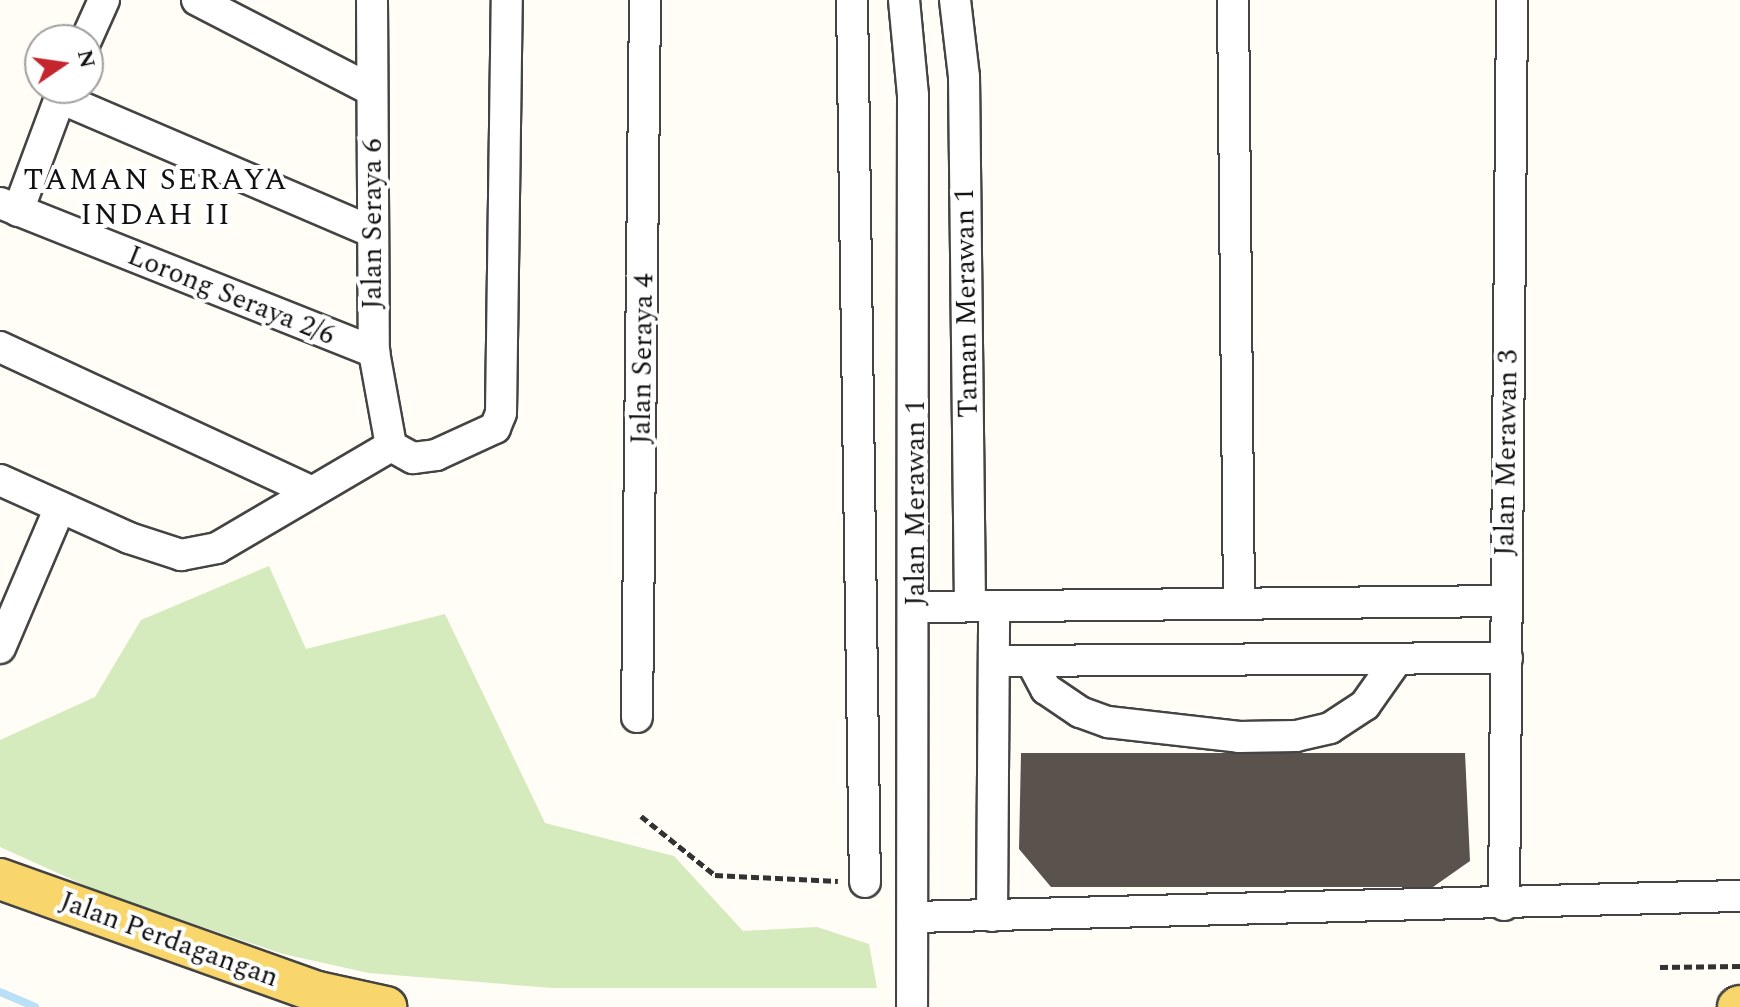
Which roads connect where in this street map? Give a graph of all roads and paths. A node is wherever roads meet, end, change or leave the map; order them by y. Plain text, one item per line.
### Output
1 (104, 0) edge
2 (197, 0) edge
3 (372, 0) edge
4 (507, 0) edge
5 (645, 0) edge
6 (852, 0) edge
7 (904, 0) edge
8 (955, 0) edge
9 (1233, 0) edge
10 (1512, 0) edge
11 (93, 24) edge
12 (371, 90) junction
13 (57, 104) edge
14 (87, 104) edge
15 (9, 207) edge
16 (373, 232) junction
17 (0, 347) edge
18 (374, 352) junction
19 (391, 446) junction
20 (0, 480) edge
21 (308, 490) junction
22 (60, 507) junction
23 (1505, 601) junction
24 (1239, 604) junction
25 (982, 606) junction
26 (917, 607) junction
27 (0, 648) edge
28 (1507, 658) junction
29 (994, 661) junction
30 (1031, 661) junction
31 (1396, 661) junction
32 (637, 717) dead end
33 (641, 816) dead end
34 (0, 879) edge
35 (865, 882) joint
36 (1740, 896) edge
37 (1504, 905) junction
38 (992, 916) junction
39 (914, 917) junction
40 (1740, 966) edge
41 (1660, 967) dead end
42 (386, 1007) edge
43 (912, 1007) edge

1 - 11 street
2 - 12 street
3 - 12 street, Jalan Seraya 6
4 - 19 street
5 - 32 street, Jalan Seraya 4
6 - 35 street
7 - 26 street, Jalan Merawan 1
8 - 25 street, Taman Merawan 1
9 - 24 street
10 - 23 street, Jalan Merawan 3
12 - 16 street, Jalan Seraya 6
13 - 15 street
14 - 16 street
15 - 18 street, Lorong Seraya 2/6
16 - 18 street, Jalan Seraya 6
17 - 21 street
18 - 19 street, Jalan Seraya 6
19 - 21 street
20 - 22 street
21 - 22 street
22 - 27 street
23 - 24 street
23 - 28 street, Jalan Merawan 3
24 - 25 street
25 - 26 street
25 - 29 street, Taman Merawan 1
26 - 39 street, Jalan Merawan 1
28 - 31 street
28 - 37 street, Jalan Merawan 3
29 - 30 street
29 - 38 street, Taman Merawan 1
30 - 31 street
30 - 31 street
33 - 35 path
34 - 42 main road, Jalan Perdagangan
36 - 37 street
37 - 38 street
38 - 39 street
39 - 43 street, Jalan Merawan 1
40 - 41 path

